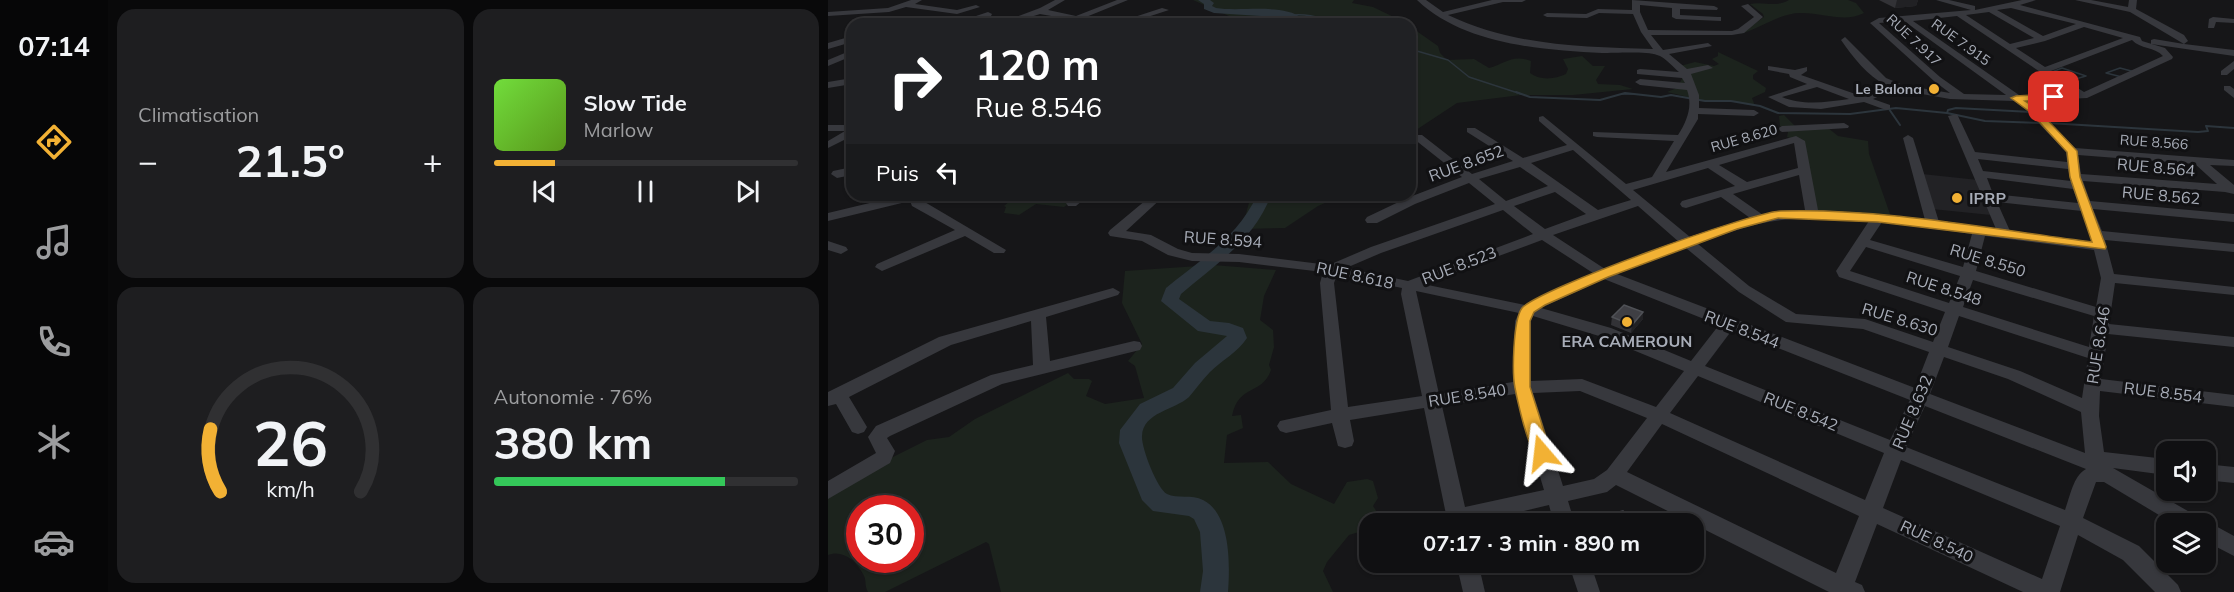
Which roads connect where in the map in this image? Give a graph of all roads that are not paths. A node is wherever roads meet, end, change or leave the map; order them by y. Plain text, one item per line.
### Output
1 (918, 0) edge
2 (1061, 0) edge
3 (1124, 0) edge
4 (1421, 0) edge
5 (1503, 0) edge
6 (1522, 0) edge
7 (1940, 0) edge
8 (2032, 0) edge
9 (2079, 0) edge
10 (2133, 0) edge
11 (881, 1) edge
12 (1635, 1) edge
13 (828, 5) edge
14 (908, 5) junction
15 (1745, 6) dead end
16 (2014, 6) junction
17 (976, 7) dead end
18 (1676, 7) junction
19 (1714, 8) dead end
20 (1165, 10) dead end
21 (2132, 10) junction
22 (1040, 11) junction
23 (1987, 11) junction
24 (1636, 12) junction
25 (828, 14) edge
26 (988, 14) dead end
27 (1959, 14) junction
28 (2091, 14) dead end
29 (1439, 15) junction
30 (1547, 15) dead end
31 (975, 18) edge
32 (1019, 18) edge
33 (1076, 18) joint
34 (1137, 18) edge
35 (1718, 18) dead end
36 (1906, 19) junction
37 (2071, 21) junction
38 (2234, 21) edge
39 (2084, 24) junction
40 (2211, 26) dead end
41 (1645, 32) junction
42 (2134, 38) junction
43 (2043, 39) junction
44 (1845, 40) dead end
45 (846, 41) edge
46 (2184, 41) dead end
47 (828, 46) edge
48 (1708, 46) dead end
49 (2007, 47) junction
50 (1612, 50) junction
51 (1661, 52) junction
52 (2234, 53) edge
53 (846, 56) edge
54 (1613, 62) dead end
55 (828, 63) edge
56 (2234, 64) edge
57 (1708, 68) dead end
58 (1771, 68) dead end
59 (2045, 70) junction
60 (1640, 72) dead end
61 (2224, 73) dead end
62 (1686, 74) junction
63 (846, 82) edge
64 (1640, 82) dead end
65 (1816, 84) junction
66 (828, 85) edge
67 (1894, 85) junction
68 (1961, 96) junction
69 (2083, 96) junction
70 (2016, 98) junction
71 (1693, 99) junction
72 (1863, 100) junction
73 (1886, 107) dead end
74 (1754, 113) dead end
75 (1777, 116) dead end
76 (1953, 116) dead end
77 (1543, 119) dead end
78 (1844, 126) dead end
79 (1782, 129) junction
80 (1471, 130) dead end
81 (846, 134) edge
82 (1597, 134) dead end
83 (1418, 137) dead end
84 (1680, 138) junction
85 (1908, 138) dead end
86 (1792, 140) junction
87 (828, 145) edge
88 (1575, 146) junction
89 (1971, 155) junction
90 (2198, 160) junction
91 (1521, 161) junction
92 (1709, 163) junction
93 (2234, 163) edge
94 (1803, 170) junction
95 (2074, 170) junction
96 (846, 172) edge
97 (837, 174) dead end
98 (1979, 174) junction
99 (1471, 178) junction
100 (1657, 178) junction
101 (1744, 186) junction
102 (1557, 187) junction
103 (1625, 188) junction
104 (2232, 191) edge
105 (1723, 193) junction
106 (1989, 197) junction
107 (1416, 199) edge
108 (897, 201) edge
109 (917, 201) edge
110 (1075, 201) edge
111 (1152, 201) edge
112 (1411, 201) edge
113 (1641, 201) junction
114 (1072, 203) dead end
115 (1686, 204) dead end
116 (1506, 205) junction
117 (2085, 206) junction
118 (1812, 214) junction
119 (1596, 215) junction
120 (828, 217) edge
121 (1759, 218) junction
122 (1878, 218) junction
123 (2234, 218) edge
124 (1372, 220) dead end
125 (1933, 225) junction
126 (965, 231) junction
127 (1980, 231) junction
128 (1542, 234) junction
129 (2005, 234) junction
130 (2098, 241) junction
131 (1863, 242) junction
132 (1690, 243) junction
133 (2234, 248) edge
134 (999, 250) dead end
135 (1283, 261) joint
136 (882, 267) dead end
137 (1331, 268) junction
138 (1968, 273) junction
139 (1604, 274) junction
140 (2108, 278) junction
141 (1410, 286) junction
142 (2234, 291) edge
143 (1113, 292) dead end
144 (1528, 310) junction
145 (1952, 310) junction
146 (1038, 314) junction
147 (2102, 321) junction
148 (1728, 324) junction
149 (2234, 342) edge
150 (1134, 346) dead end
151 (1938, 349) junction
152 (2096, 356) junction
153 (1693, 367) junction
154 (1042, 368) junction
155 (2092, 384) junction
156 (1522, 387) junction
157 (1920, 397) junction
158 (834, 398) edge
159 (1431, 400) junction
160 (2234, 400) edge
161 (2090, 409) junction
162 (1340, 415) junction
163 (1658, 415) junction
164 (858, 426) dead end
165 (1286, 426) dead end
166 (1345, 441) dead end
167 (1895, 450) junction
168 (2099, 466) junction
169 (2156, 467) edge
170 (2216, 473) edge
171 (1614, 475) junction
172 (2234, 475) edge
173 (828, 491) edge
174 (1556, 497) junction
175 (1871, 511) junction
176 (1457, 513) edge
177 (1489, 513) edge
178 (1561, 513) edge
179 (2175, 513) edge
180 (2072, 522) junction
181 (2216, 537) edge
182 (2234, 547) edge
183 (1470, 573) edge
184 (1583, 573) edge
185 (1845, 590) edge
186 (1474, 592) edge
187 (1589, 592) edge
188 (2048, 592) edge
189 (2170, 592) edge

1 - 14 street
2 - 22 street
3 - 33 street
4 - 29 street
5 - 6 street
5 - 29 street
7 - 23 street
8 - 16 street, RUE 7.915
9 - 21 street
10 - 21 street
11 - 13 street
12 - 18 street
12 - 24 street
14 - 17 street
14 - 25 street
15 - 41 street
16 - 23 street, RUE 7.915
16 - 37 street
18 - 19 street
18 - 35 street
20 - 34 street
21 - 46 street
22 - 32 street
22 - 33 street
23 - 27 street, RUE 7.915
23 - 43 street
24 - 30 street
24 - 41 street
26 - 31 street
27 - 36 street, RUE 7.915
27 - 49 street
28 - 37 street
29 - 50 street
36 - 68 street, RUE 7.917
36 - 70 street, RUE 7.915
37 - 39 street
38 - 40 street
39 - 42 street
39 - 43 street
41 - 51 street
42 - 52 street
42 - 59 street
42 - 69 street
43 - 49 street
44 - 67 street
45 - 47 street
48 - 51 street
49 - 59 street
50 - 51 street
50 - 54 street
51 - 62 street
53 - 55 street
56 - 61 street
57 - 62 street
58 - 65 street
59 - 69 street
60 - 62 street
62 - 71 street
63 - 66 street
64 - 71 street
65 - 72 street
65 - 72 street
67 - 68 street
67 - 72 street
68 - 70 street
69 - 70 street
70 - 95 street, RUE 8.646
71 - 74 street
71 - 84 street
72 - 73 street
75 - 79 street
76 - 89 street
77 - 88 street, RUE 8.630
78 - 79 street
79 - 86 street
80 - 91 street
81 - 87 street
82 - 84 street
83 - 99 street, RUE 8.544
84 - 100 street
85 - 125 street
86 - 92 street, RUE 8.620
86 - 94 street, RUE 8.620
88 - 91 street, RUE 8.652
88 - 103 street, RUE 8.630
89 - 95 street
89 - 98 street
90 - 93 street, RUE 8.566
90 - 95 street, RUE 8.566
90 - 104 street
91 - 99 street, RUE 8.652
91 - 102 street
92 - 100 street, RUE 8.620
92 - 101 street
94 - 101 street
94 - 118 street, RUE 8.620
95 - 98 street
95 - 104 street, RUE 8.564
95 - 117 street, RUE 8.646
96 - 97 street
98 - 106 street
99 - 107 street, RUE 8.652
99 - 116 street, RUE 8.544
100 - 103 street, RUE 8.620
101 - 105 street
102 - 116 street
102 - 119 street
103 - 113 street, RUE 8.630
105 - 115 street
105 - 121 street
106 - 117 street, RUE 8.562
106 - 129 street
108 - 120 street
109 - 126 street
110 - 114 street
111 - 135 street, RUE 8.594
112 - 124 street, RUE 8.652
113 - 119 street, RUE 8.523
113 - 132 street, RUE 8.630
116 - 128 street, RUE 8.544
116 - 137 street
117 - 123 street, RUE 8.562
117 - 130 street, RUE 8.646
118 - 121 street
118 - 122 street
119 - 128 street, RUE 8.523
121 - 132 street
122 - 125 street
122 - 131 street, RUE 8.548
125 - 127 street
126 - 134 street
126 - 136 street
127 - 129 street
127 - 138 street, RUE 8.632
128 - 139 street, RUE 8.544
128 - 141 street, RUE 8.523
129 - 130 street
130 - 133 street
130 - 140 street, RUE 8.646
131 - 138 street, RUE 8.550
131 - 145 street, RUE 8.548
132 - 139 street
132 - 151 street, RUE 8.630
135 - 137 street, RUE 8.618
137 - 141 street, RUE 8.618
137 - 162 street
138 - 145 street, RUE 8.632
138 - 147 street, RUE 8.550
139 - 144 street
139 - 148 street, RUE 8.544
140 - 142 street
140 - 147 street, RUE 8.646
141 - 144 street, RUE 8.618
141 - 159 street, RUE 8.523
143 - 146 street
144 - 153 street, RUE 8.542
144 - 156 street
145 - 151 street, RUE 8.632
145 - 152 street, RUE 8.548
146 - 154 street
146 - 158 street
147 - 149 street, RUE 8.550
147 - 152 street, RUE 8.646
148 - 153 street
148 - 157 street, RUE 8.544
150 - 154 street
151 - 157 street, RUE 8.632
151 - 161 street, RUE 8.630
152 - 155 street, RUE 8.646
153 - 163 street
153 - 167 street, RUE 8.542
154 - 173 street
155 - 160 street, RUE 8.554
155 - 161 street, RUE 8.646
156 - 159 street, RUE 8.540
156 - 163 street, RUE 8.540
156 - 174 street
157 - 167 street, RUE 8.632
157 - 168 street, RUE 8.544
158 - 164 street
159 - 162 street, RUE 8.540
159 - 176 street, RUE 8.523
161 - 168 street, RUE 8.646
162 - 165 street, RUE 8.540
162 - 166 street
163 - 171 street
163 - 175 street, RUE 8.540
167 - 175 street, RUE 8.632
167 - 180 street, RUE 8.542
168 - 169 street
168 - 179 street
168 - 180 street
170 - 172 street
171 - 174 street
171 - 185 street
174 - 177 street
174 - 178 street
175 - 185 street, RUE 8.632
175 - 188 street, RUE 8.540
180 - 188 street
180 - 189 street, RUE 8.542
181 - 182 street
183 - 186 street
184 - 187 street

